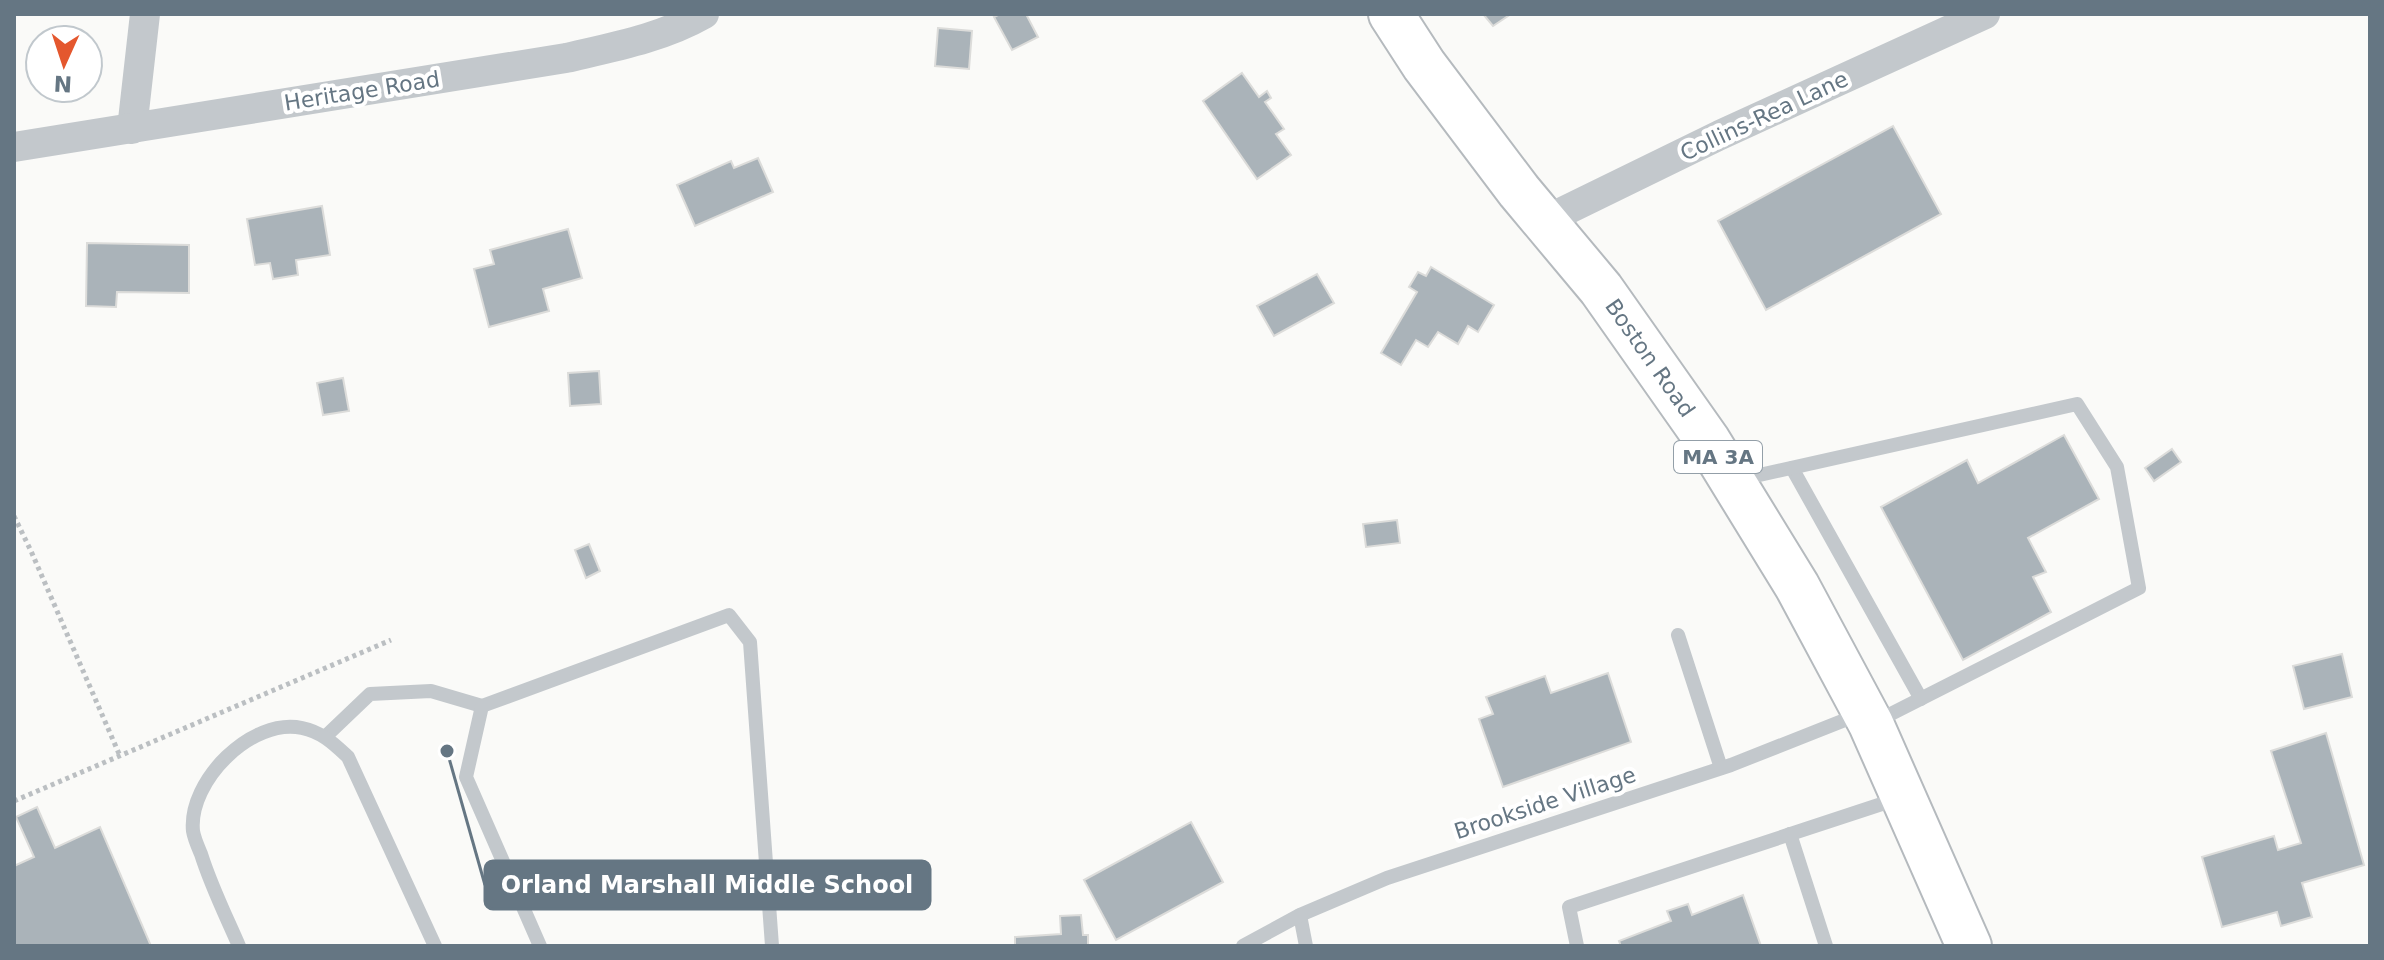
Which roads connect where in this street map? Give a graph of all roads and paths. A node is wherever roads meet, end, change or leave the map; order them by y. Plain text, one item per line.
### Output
1 (145, 14) edge
2 (704, 14) edge
3 (1391, 14) edge
4 (1985, 14) edge
5 (132, 129) junction
6 (14, 147) edge
7 (1544, 221) junction
8 (1792, 468) junction
9 (1732, 481) junction
10 (14, 516) edge
11 (1678, 635) dead end
12 (391, 640) dead end
13 (1921, 699) junction
14 (482, 706) junction
15 (1868, 718) junction
16 (326, 736) junction
17 (120, 756) junction
18 (1721, 768) junction
19 (1904, 796) junction
20 (14, 801) edge
21 (1790, 834) junction
22 (1300, 915) junction
23 (239, 946) edge
24 (435, 946) edge
25 (540, 946) edge
26 (772, 946) edge
27 (1243, 946) edge
28 (1306, 946) edge
29 (1577, 946) edge
30 (1826, 946) edge
31 (1969, 946) edge

1 - 5 street
2 - 5 street, Heritage Road
3 - 7 main road, Boston Road / MA 3A
4 - 7 street, Collins-Rea Lane
5 - 6 street, Heritage Road
7 - 9 main road, Boston Road / MA 3A
8 - 9 lane
8 - 13 lane
8 - 13 lane, Brookside Village
9 - 15 main road, Boston Road / MA 3A
10 - 17 path
11 - 18 lane
12 - 17 path
13 - 15 lane, Brookside Village
14 - 16 lane
14 - 25 lane
14 - 26 lane
15 - 18 lane, Brookside Village
15 - 19 main road, Boston Road / MA 3A
16 - 23 lane
16 - 24 lane
17 - 20 path
18 - 22 lane, Brookside Village
19 - 21 lane
19 - 31 main road, Boston Road / MA 3A
21 - 29 lane
21 - 30 lane
22 - 27 lane, Brookside Village
22 - 28 lane

